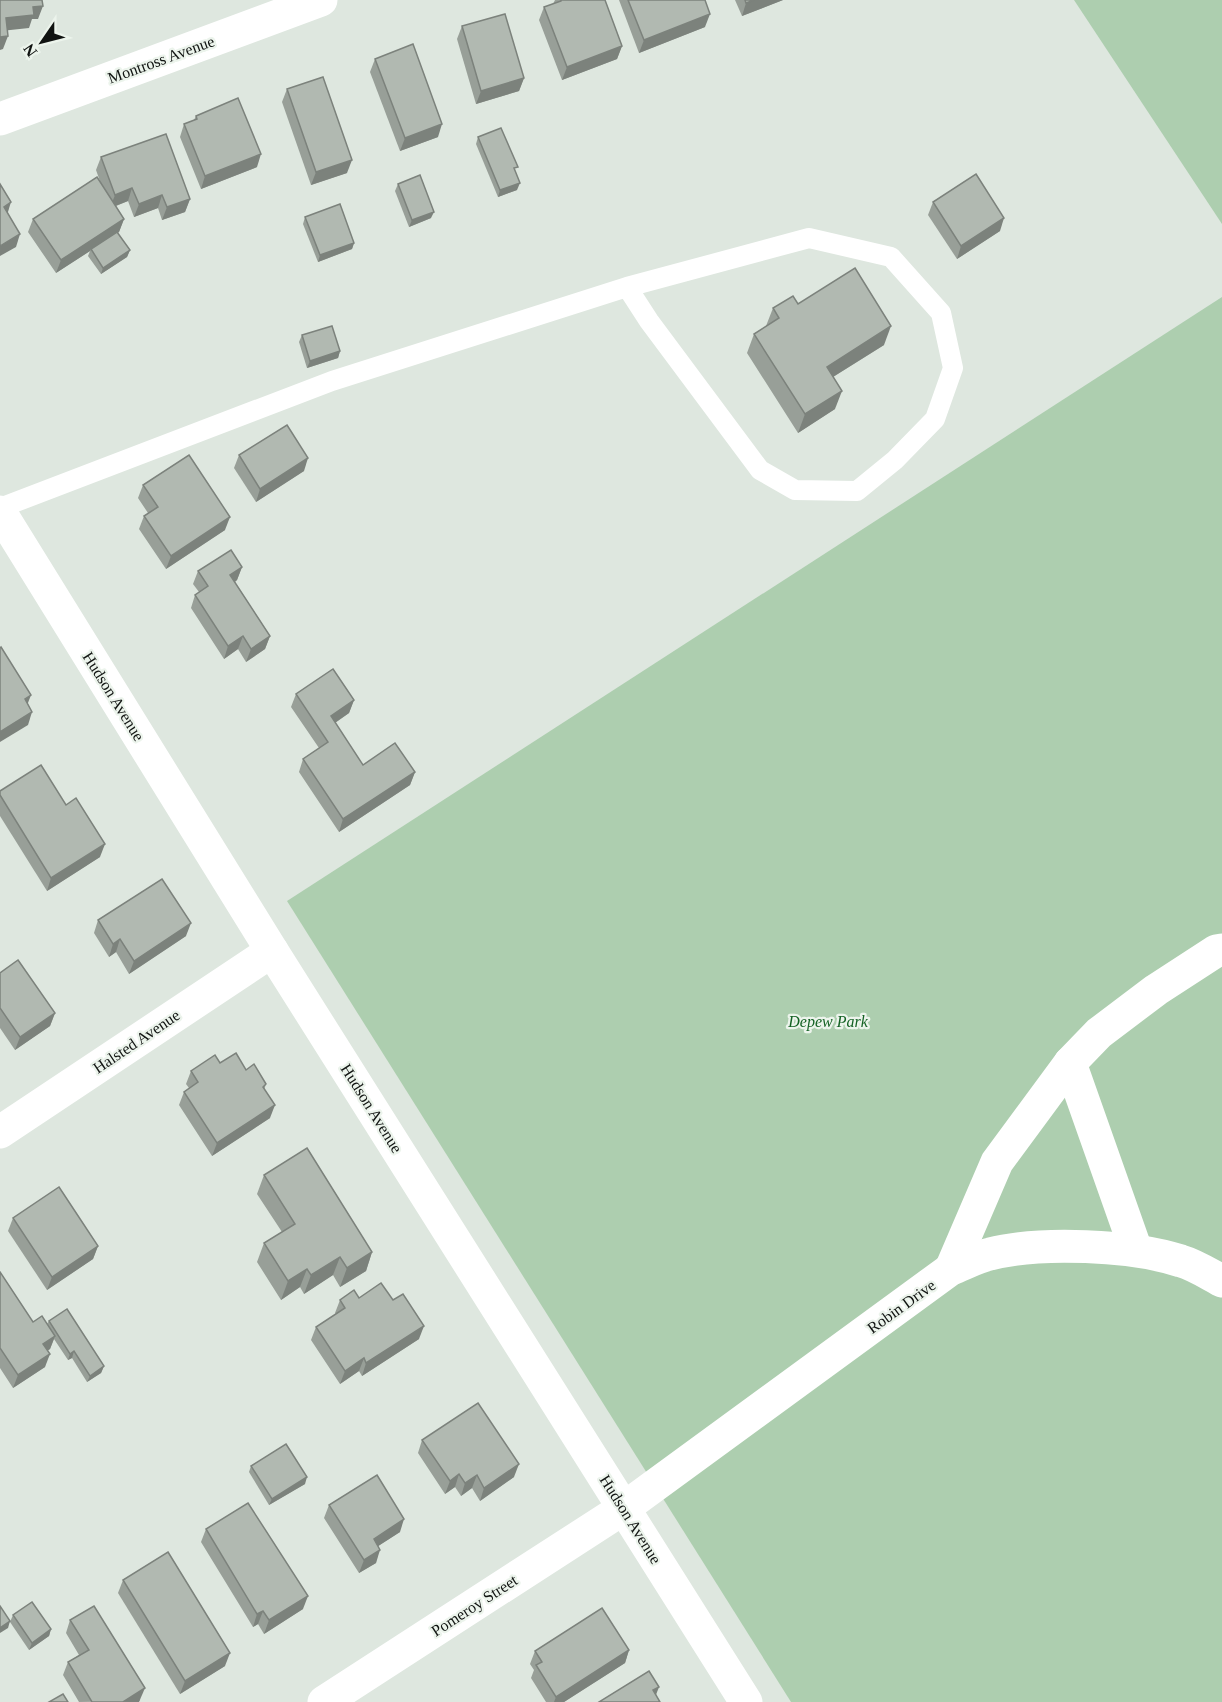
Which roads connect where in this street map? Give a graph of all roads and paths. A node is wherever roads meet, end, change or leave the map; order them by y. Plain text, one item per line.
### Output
1 (321, 0) edge
2 (0, 119) edge
3 (627, 287) junction
4 (0, 510) edge
5 (1222, 950) edge
6 (272, 951) junction
7 (1070, 1063) junction
8 (0, 1132) edge
9 (1136, 1250) junction
10 (951, 1269) junction
11 (1222, 1281) edge
12 (624, 1508) junction
13 (324, 1702) edge
14 (746, 1702) edge

1 - 2 street, Montross Avenue
3 - 3 lane
3 - 4 lane
4 - 6 street, Hudson Avenue
5 - 7 street
6 - 8 street, Halsted Avenue
6 - 12 street, Hudson Avenue
7 - 9 street
7 - 10 street
9 - 10 street, Robin Drive
9 - 11 street, Robin Drive
10 - 12 street, Robin Drive
12 - 13 street, Pomeroy Street
12 - 14 street, Hudson Avenue

